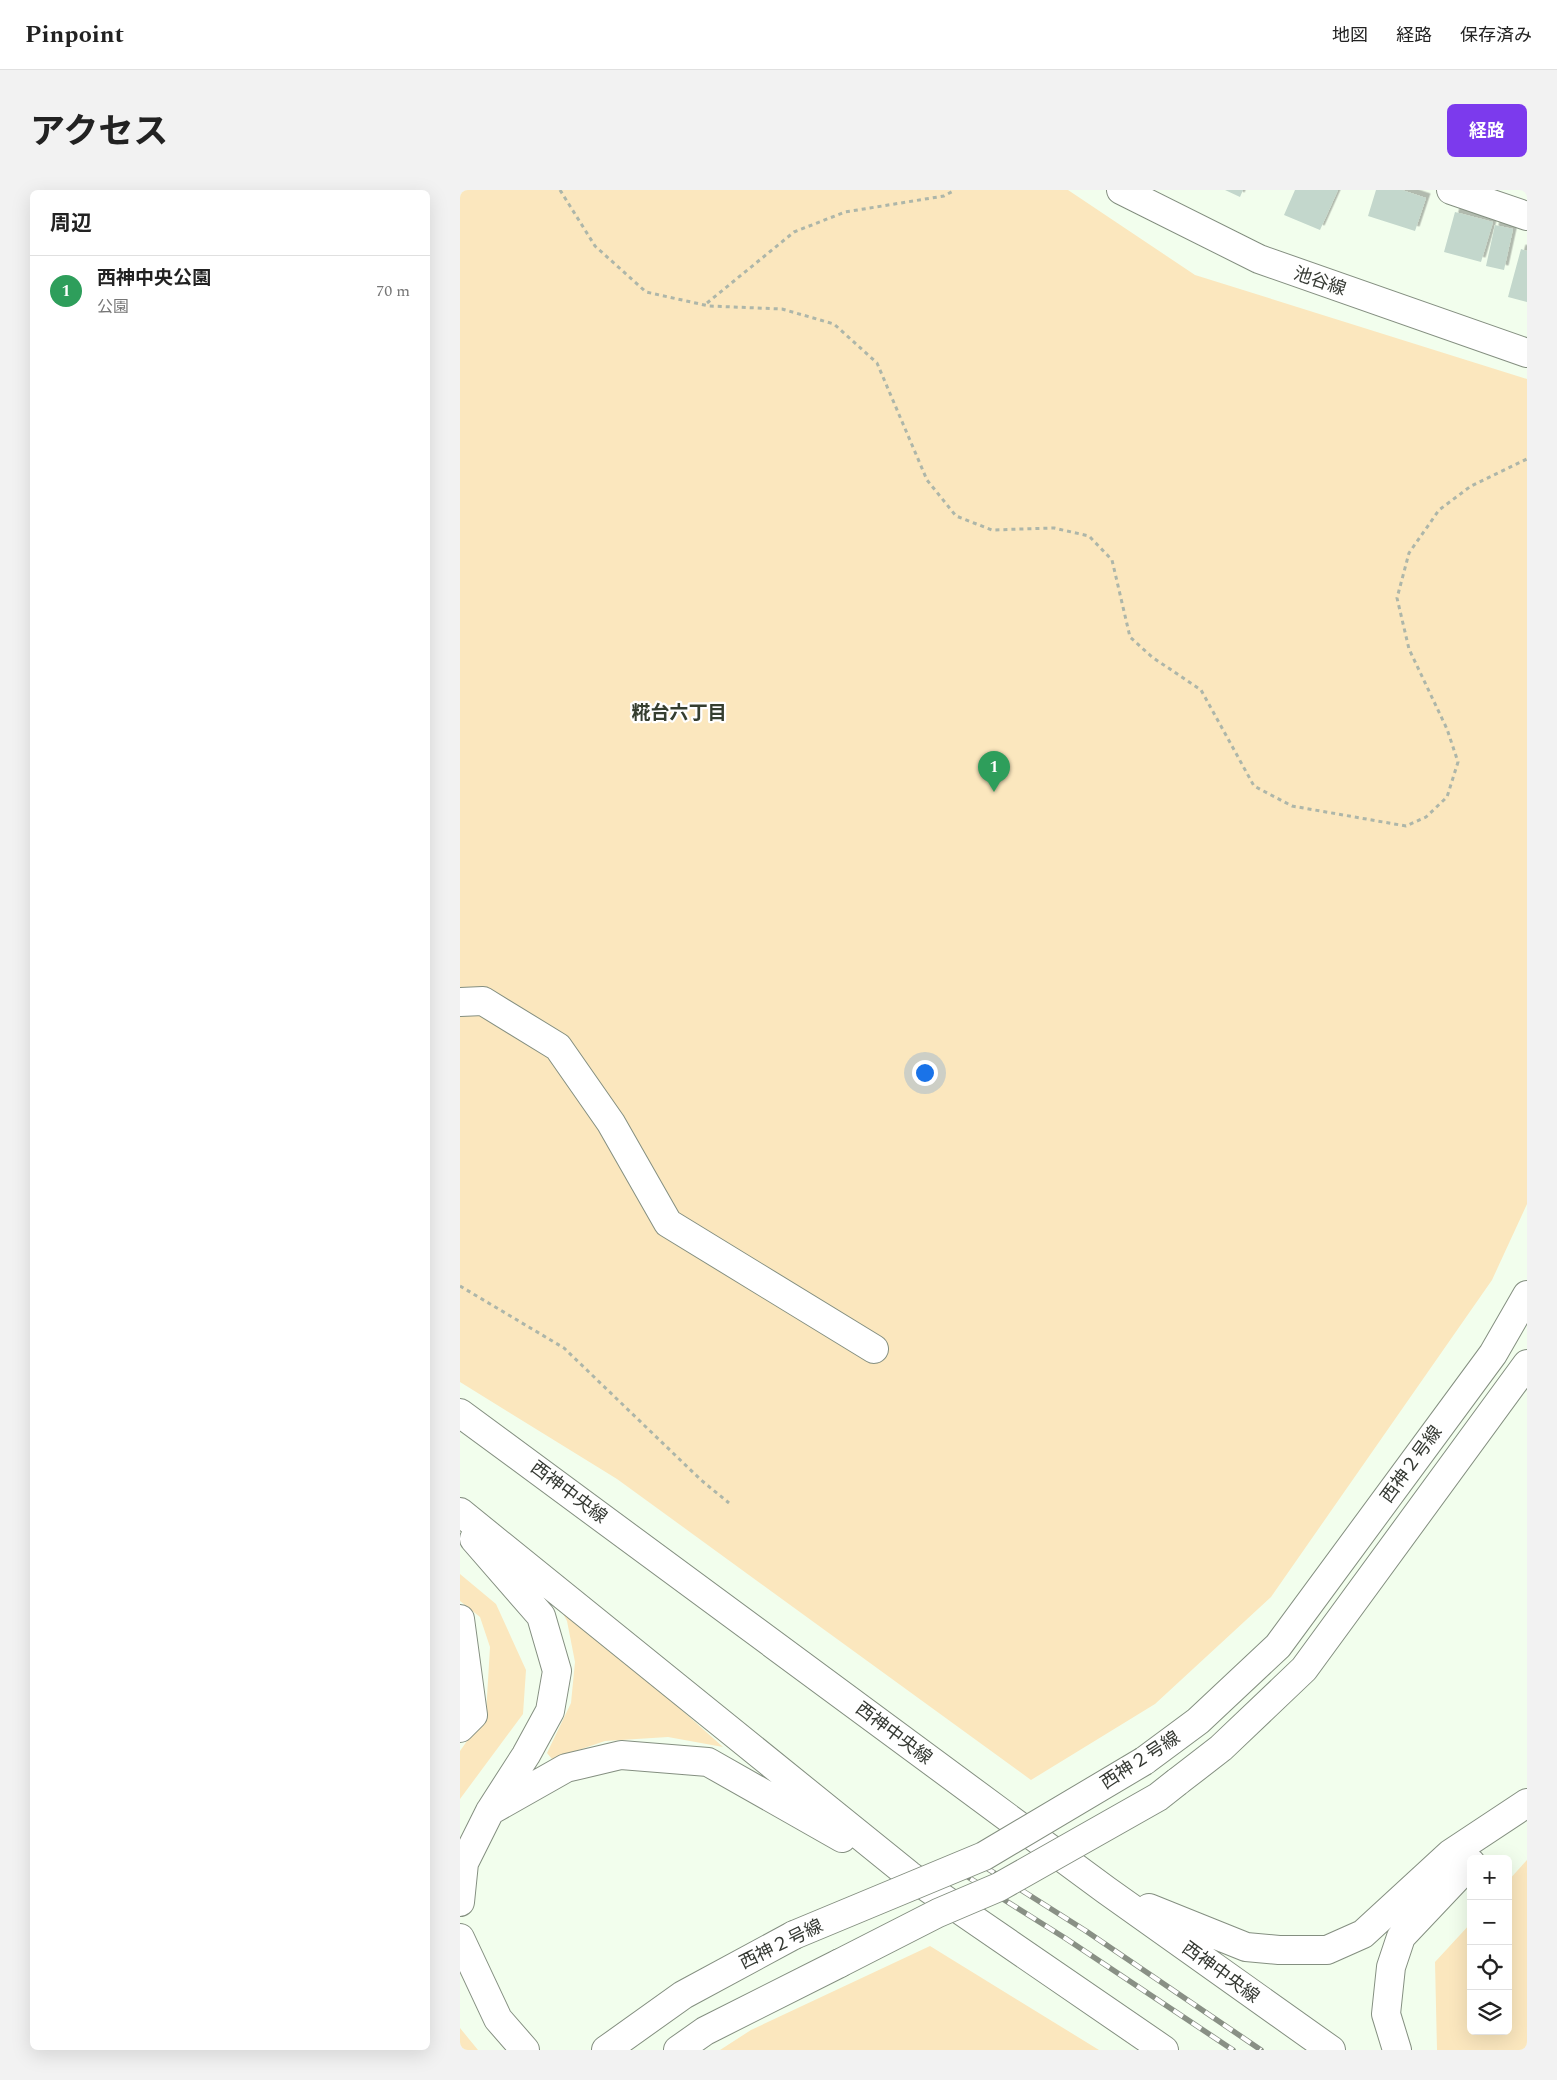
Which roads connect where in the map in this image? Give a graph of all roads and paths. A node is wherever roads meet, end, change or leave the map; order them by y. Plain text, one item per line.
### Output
1 (560, 190) edge
2 (955, 190) edge
3 (1121, 190) edge
4 (1451, 190) edge
5 (1527, 216) edge
6 (706, 303) dead end
7 (1527, 353) edge
8 (1527, 459) edge
9 (460, 1002) edge
10 (460, 1286) edge
11 (1526, 1299) edge
12 (874, 1349) dead end
13 (1527, 1364) edge
14 (460, 1413) edge
15 (729, 1502) dead end
16 (460, 1512) edge
17 (460, 1522) edge
18 (460, 1619) edge
19 (460, 1728) edge
20 (1523, 1806) edge
21 (490, 1811) junction
22 (1478, 1855) edge
23 (1467, 1867) edge
24 (909, 1875) junction
25 (1106, 1890) junction
26 (460, 1902) edge
27 (460, 1938) edge
28 (524, 2050) edge
29 (606, 2050) edge
30 (678, 2050) edge
31 (1164, 2050) edge
32 (1331, 2050) edge
33 (1397, 2050) edge

1 - 8 path
2 - 6 path
3 - 7 street, 池谷線
4 - 5 street
9 - 12 street
10 - 15 path
11 - 29 street, 西神２号線, bridge
13 - 30 street, 西神２号線, bridge
14 - 25 street, 西神中央線
16 - 24 street
17 - 21 street
18 - 19 street
20 - 22 street
20 - 25 street
21 - 24 street
21 - 26 street
23 - 33 street
24 - 31 street
25 - 32 street, 西神中央線
27 - 28 street

